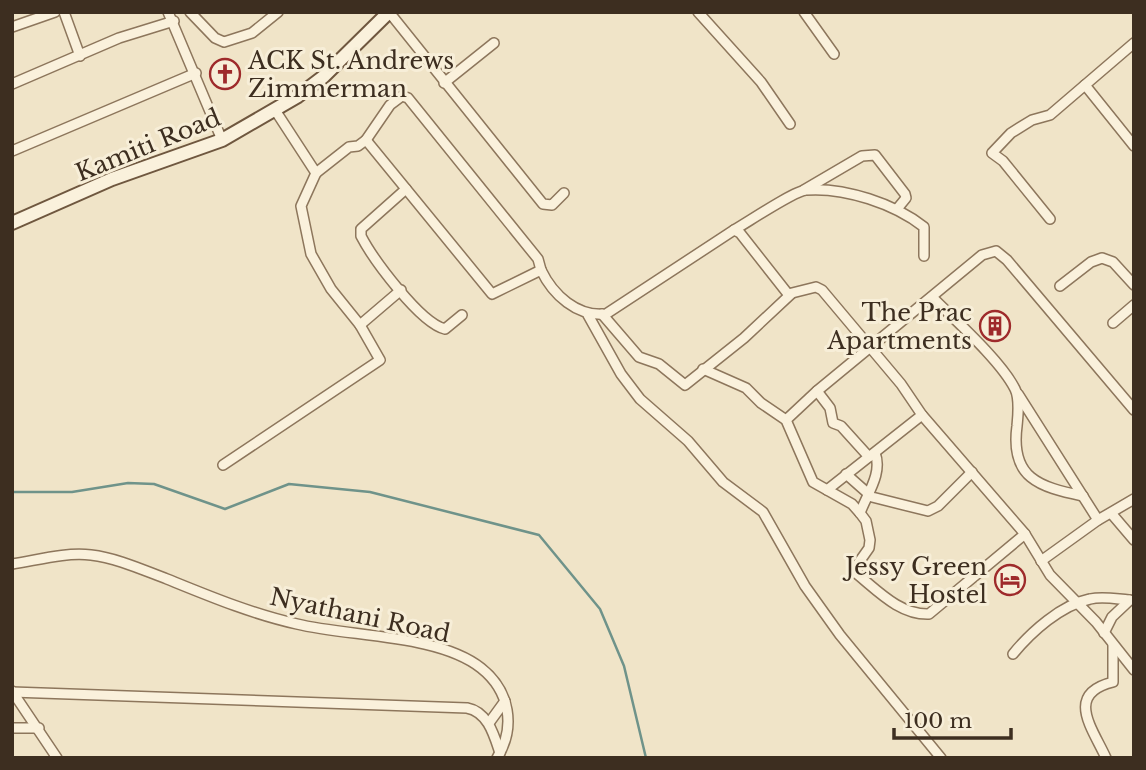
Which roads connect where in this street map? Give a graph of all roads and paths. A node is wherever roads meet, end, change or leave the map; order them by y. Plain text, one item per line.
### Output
1 (55, 12) edge
2 (64, 12) edge
3 (169, 12) edge
4 (278, 12) edge
5 (389, 12) edge
6 (698, 12) edge
7 (804, 12) edge
8 (193, 13) edge
9 (174, 22) junction
10 (12, 27) edge
11 (494, 43) dead end
12 (1134, 43) edge
13 (834, 54) dead end
14 (80, 56) junction
15 (196, 73) junction
16 (13, 81) edge
17 (444, 83) junction
18 (1085, 85) junction
19 (275, 110) junction
20 (790, 124) dead end
21 (222, 140) junction
22 (366, 140) junction
23 (1134, 146) edge
24 (12, 151) edge
25 (316, 173) junction
26 (406, 189) junction
27 (804, 190) junction
28 (564, 192) dead end
29 (897, 209) junction
30 (1050, 219) dead end
31 (12, 223) edge
32 (734, 230) junction
33 (924, 256) dead end
34 (541, 270) junction
35 (1134, 285) edge
36 (1060, 286) dead end
37 (401, 290) junction
38 (791, 294) junction
39 (932, 296) junction
40 (1134, 305) edge
41 (601, 314) junction
42 (462, 315) dead end
43 (588, 315) junction
44 (1113, 323) dead end
45 (360, 324) junction
46 (871, 349) junction
47 (704, 369) junction
48 (1015, 389) junction
49 (817, 391) junction
50 (1134, 410) edge
51 (922, 415) junction
52 (786, 420) junction
53 (872, 455) junction
54 (223, 465) dead end
55 (972, 472) junction
56 (846, 474) junction
57 (827, 490) junction
58 (867, 494) junction
59 (1083, 496) junction
60 (1134, 499) edge
61 (860, 513) junction
62 (1111, 513) junction
63 (1098, 520) junction
64 (1025, 534) junction
65 (1134, 540) edge
66 (1041, 561) junction
67 (12, 564) edge
68 (1131, 598) edge
69 (1078, 603) junction
70 (1104, 633) junction
71 (1113, 645) junction
72 (1013, 654) dead end
73 (1134, 670) edge
74 (12, 691) edge
75 (505, 701) junction
76 (489, 723) junction
77 (12, 728) edge
78 (39, 729) junction
79 (499, 755) edge
80 (57, 758) edge
81 (941, 758) edge
82 (1106, 758) edge

1 - 10 street
2 - 14 street
3 - 9 street
4 - 8 street
5 - 17 street
5 - 19 main road, Kamiti Road
6 - 20 street
7 - 13 street
9 - 14 street
9 - 15 street
11 - 17 street
12 - 18 street
14 - 16 street
15 - 21 street
15 - 24 street
17 - 28 street
18 - 23 street
18 - 30 street
19 - 21 main road, Kamiti Road
19 - 25 street
21 - 31 main road, Kamiti Road
22 - 25 street
22 - 26 street
22 - 34 street
25 - 45 street
26 - 34 street
26 - 37 street
27 - 29 street
27 - 29 street
27 - 32 street
29 - 33 street
32 - 38 street
32 - 41 street
34 - 43 street
35 - 36 street
37 - 42 street
37 - 45 street
38 - 46 street
38 - 47 street
39 - 46 street
39 - 48 street
39 - 50 street
40 - 44 street
41 - 43 street
41 - 47 street
43 - 81 street
45 - 54 street
46 - 49 street
46 - 51 street
47 - 52 street
48 - 59 street
48 - 59 street
49 - 52 street
49 - 53 street
51 - 53 street
51 - 55 street
52 - 57 street
53 - 56 street
53 - 58 street
55 - 58 street
55 - 64 street
56 - 57 street
56 - 58 street
57 - 61 street
58 - 61 street
59 - 63 street
60 - 62 street
61 - 64 street
62 - 63 street
62 - 65 street
63 - 66 street
64 - 66 street
66 - 69 street
67 - 75 street, Nyathani Road
68 - 69 street
68 - 70 street
69 - 70 street
69 - 72 street
70 - 71 street
71 - 73 street
71 - 82 street
74 - 76 street
74 - 78 street
75 - 76 street
75 - 79 street
76 - 79 street
77 - 78 street
78 - 80 street

